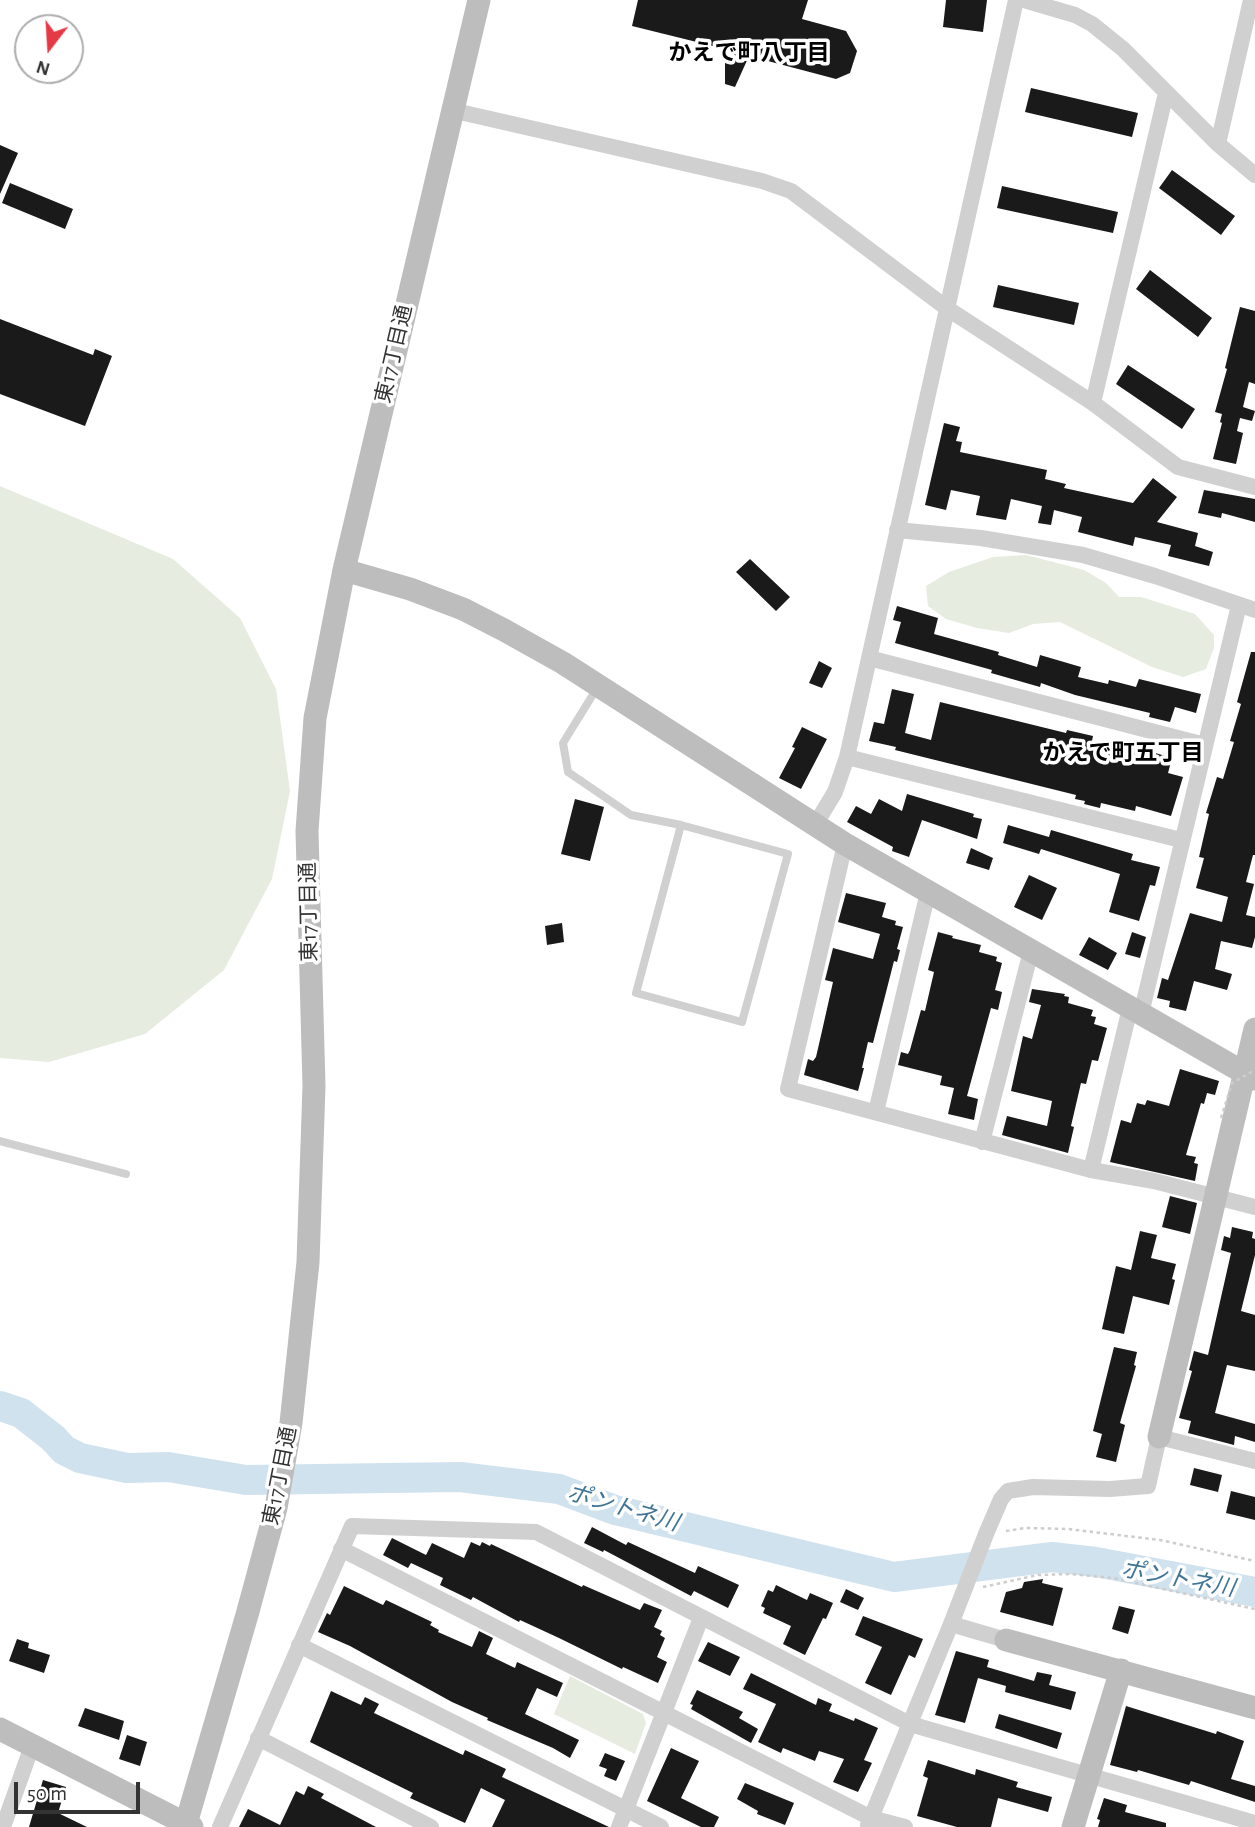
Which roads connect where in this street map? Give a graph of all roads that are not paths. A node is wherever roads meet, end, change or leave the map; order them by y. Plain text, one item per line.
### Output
1 (479, 0) edge
2 (1016, 0) edge
3 (1024, 0) edge
4 (1251, 0) edge
5 (1166, 93) junction
6 (451, 110) junction
7 (1218, 144) junction
8 (1255, 175) edge
9 (948, 309) junction
10 (1093, 403) junction
11 (1255, 487) edge
12 (897, 530) junction
13 (344, 570) junction
14 (1247, 607) edge
15 (869, 658) junction
16 (598, 685) junction
17 (1205, 745) junction
18 (846, 757) junction
19 (681, 825) junction
20 (815, 825) junction
21 (1181, 840) junction
22 (845, 844) junction
23 (928, 892) junction
24 (1031, 951) junction
25 (1136, 1011) junction
26 (1255, 1029) edge
27 (1251, 1074) edge
28 (876, 1112) junction
29 (0, 1141) edge
30 (982, 1142) junction
31 (1090, 1170) junction
32 (126, 1174) dead end
33 (1216, 1197) junction
34 (1255, 1207) edge
35 (1159, 1437) junction
36 (1255, 1461) edge
37 (341, 1549) junction
38 (701, 1618) junction
39 (951, 1625) junction
40 (1006, 1640) joint
41 (299, 1645) junction
42 (1121, 1670) junction
43 (1255, 1708) edge
44 (664, 1714) junction
45 (910, 1724) junction
46 (0, 1729) edge
47 (258, 1738) junction
48 (32, 1745) junction
49 (1089, 1776) junction
50 (627, 1810) junction
51 (869, 1822) edge
52 (1255, 1823) edge
53 (187, 1826) edge
54 (3, 1827) edge
55 (220, 1827) edge
56 (431, 1827) edge
57 (620, 1827) edge
58 (661, 1827) edge
59 (905, 1827) edge
60 (1073, 1827) edge

1 - 6 street, 東17丁目通
2 - 9 street
3 - 5 street
4 - 7 street
5 - 7 street
5 - 10 street
6 - 9 street
6 - 13 street, 東17丁目通
7 - 8 street
9 - 10 street
9 - 12 street
10 - 11 street
12 - 14 street
12 - 15 street
13 - 16 street
13 - 53 street, 東17丁目通
14 - 17 street
15 - 17 street
15 - 18 street
16 - 19 lane
16 - 20 street
17 - 21 street
18 - 20 street
18 - 21 street
19 - 19 lane
20 - 22 street
21 - 25 street
22 - 23 street
22 - 28 street
23 - 24 street
23 - 28 street
24 - 25 street
24 - 30 street
25 - 27 street
25 - 31 street
26 - 27 street
27 - 33 street
28 - 30 street
29 - 32 lane
30 - 31 street
31 - 33 street
33 - 34 street
33 - 35 street
35 - 36 street
35 - 39 street
37 - 38 street
37 - 41 street
37 - 44 street
38 - 44 street
38 - 45 street
39 - 40 street
39 - 45 street
40 - 42 street
41 - 47 street
41 - 50 street
42 - 43 street
42 - 49 street
44 - 50 street
44 - 51 street
45 - 49 street
45 - 51 street
46 - 48 street
47 - 55 street
47 - 56 street
48 - 53 street
48 - 54 street
49 - 52 street
49 - 60 street
50 - 57 street
50 - 58 street
51 - 59 street

